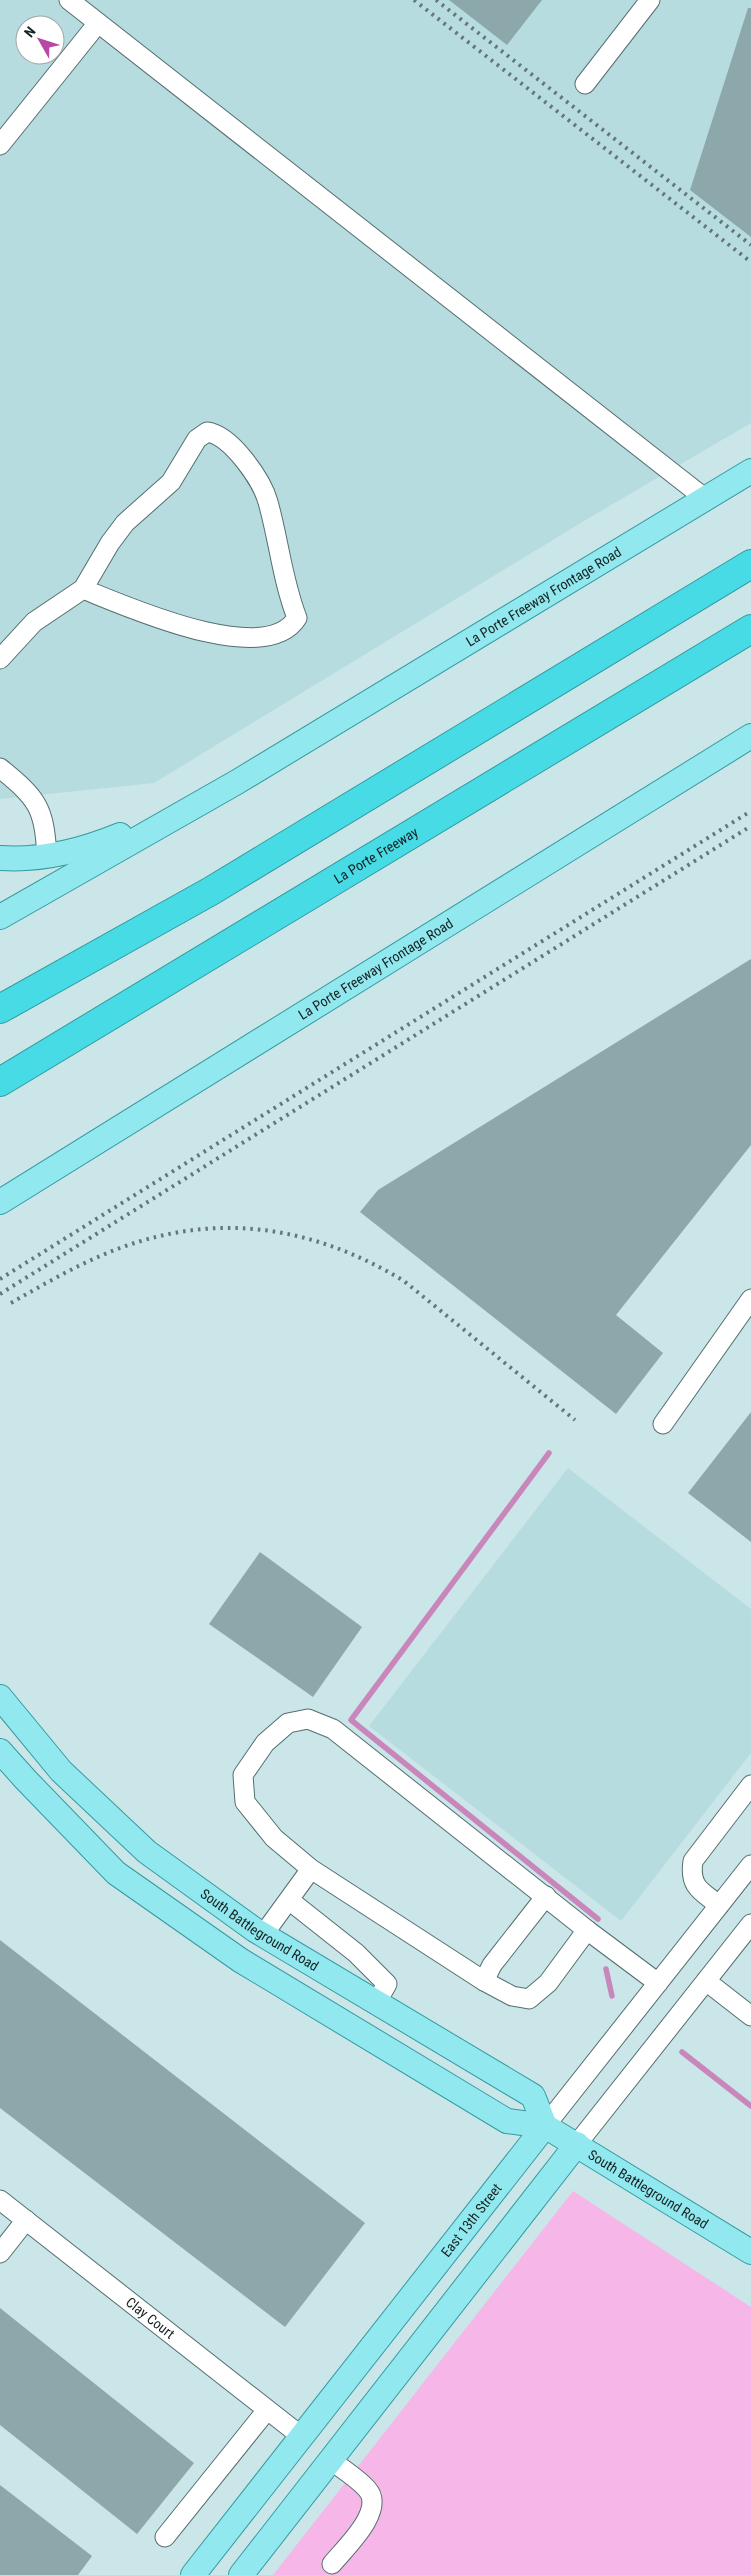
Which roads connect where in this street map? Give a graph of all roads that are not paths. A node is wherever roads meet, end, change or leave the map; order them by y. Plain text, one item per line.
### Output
1 (69, 0) edge
2 (650, 0) edge
3 (98, 23) junction
4 (585, 84) dead end
5 (0, 145) edge
6 (751, 471) edge
7 (707, 500) junction
8 (751, 564) edge
9 (83, 590) junction
10 (751, 630) edge
11 (0, 659) edge
12 (751, 736) edge
13 (0, 768) edge
14 (237, 782) junction
15 (47, 856) junction
16 (0, 858) edge
17 (0, 917) edge
18 (0, 1009) edge
19 (0, 1082) edge
20 (0, 1202) edge
21 (751, 1299) edge
22 (663, 1424) dead end
23 (0, 1697) edge
24 (0, 1751) edge
25 (751, 1785) edge
26 (751, 1865) edge
27 (311, 1869) junction
28 (546, 1896) junction
29 (289, 1900) junction
30 (719, 1905) junction
31 (751, 1924) edge
32 (587, 1930) junction
33 (263, 1935) junction
34 (484, 1981) junction
35 (706, 1981) junction
36 (658, 1983) junction
37 (376, 2003) junction
38 (751, 2016) edge
39 (546, 2126) junction
40 (577, 2144) junction
41 (0, 2200) edge
42 (26, 2220) junction
43 (751, 2252) edge
44 (0, 2253) edge
45 (267, 2410) junction
46 (300, 2436) junction
47 (330, 2460) junction
48 (165, 2537) dead end
49 (332, 2564) dead end
50 (193, 2575) edge
51 (240, 2575) edge

1 - 3 street
2 - 4 street
3 - 5 street
3 - 7 street
6 - 7 main road, La Porte Freeway Frontage Road
7 - 14 main road, La Porte Freeway Frontage Road
8 - 18 highway
9 - 9 street
9 - 11 street
10 - 19 highway, La Porte Freeway
12 - 20 main road, La Porte Freeway Frontage Road
13 - 15 street
14 - 15 main road
14 - 17 main road, La Porte Freeway Frontage Road
15 - 16 main road
21 - 22 street
23 - 33 main road, South Battleground Road
24 - 39 main road, South Battleground Road
25 - 30 street
26 - 30 street, East 13th Street
27 - 28 street
27 - 29 street
27 - 34 street
28 - 32 street
28 - 34 street
29 - 33 street
29 - 37 street
30 - 36 street, East 13th Street
31 - 35 street
32 - 34 street
32 - 36 street
33 - 37 main road, South Battleground Road
35 - 38 street
35 - 40 street
36 - 39 street, East 13th Street
37 - 39 main road, South Battleground Road
39 - 40 main road, South Battleground Road
39 - 46 main road, East 13th Street
40 - 43 main road, South Battleground Road
40 - 47 main road
41 - 42 street, Clay Court
42 - 44 street
42 - 45 street, Clay Court
45 - 46 street, Clay Court
45 - 48 street
46 - 47 main road
46 - 50 main road, East 13th Street
47 - 49 street
47 - 51 main road

